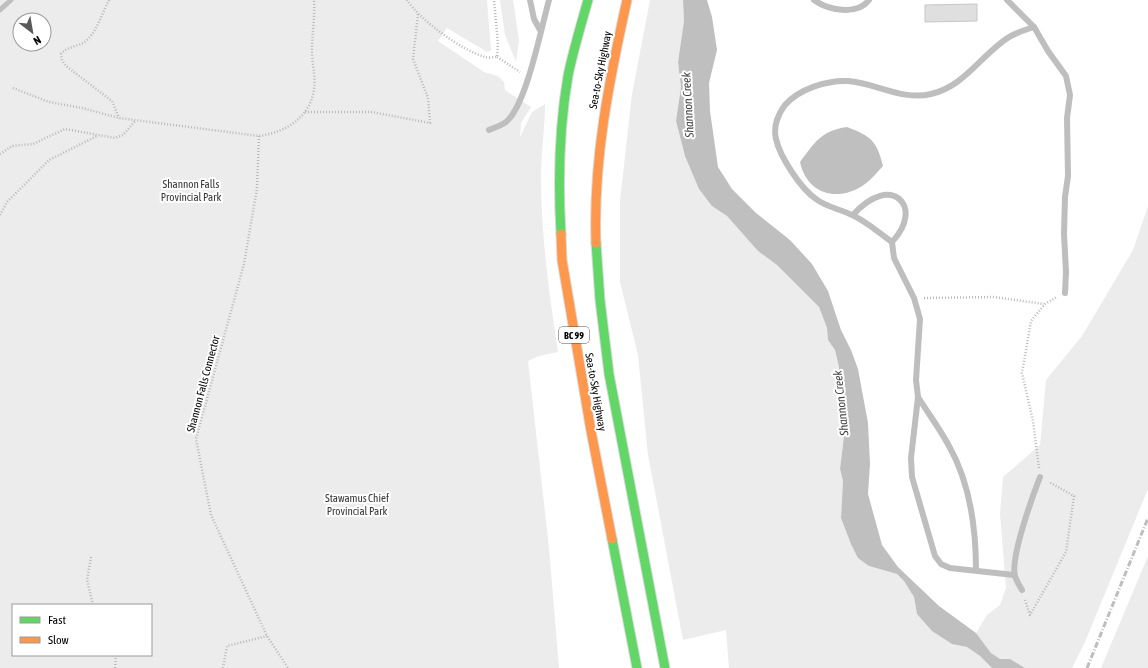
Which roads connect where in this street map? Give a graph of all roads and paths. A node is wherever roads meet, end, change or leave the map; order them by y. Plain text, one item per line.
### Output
1 (109, 0) edge
2 (314, 0) edge
3 (407, 0) edge
4 (494, 0) edge
5 (530, 0) edge
6 (549, 0) edge
7 (588, 0) edge
8 (627, 0) edge
9 (814, 0) edge
10 (869, 0) edge
11 (1007, 0) edge
12 (418, 14) junction
13 (1034, 27) junction
14 (540, 30) junction
15 (497, 56) junction
16 (528, 77) junction
17 (13, 88) dead end
18 (305, 112) junction
19 (119, 118) junction
20 (136, 120) junction
21 (489, 130) dead end
22 (98, 136) junction
23 (259, 136) junction
24 (0, 154) edge
25 (0, 215) edge
26 (853, 215) junction
27 (892, 242) junction
28 (1065, 293) joint
29 (914, 298) junction
30 (1045, 304) junction
31 (918, 397) junction
32 (1040, 477) junction
33 (91, 558) dead end
34 (976, 570) junction
35 (1014, 575) junction
36 (1022, 590) joint
37 (93, 604) edge
38 (267, 636) junction
39 (116, 656) edge
40 (115, 668) edge
41 (223, 668) edge
42 (288, 668) edge
43 (637, 668) edge
44 (664, 668) edge

1 - 19 path
2 - 18 path
3 - 12 path
4 - 15 path
5 - 14 lane
6 - 14 lane
7 - 43 highway, Sea-to-Sky Highway / BC 99
8 - 44 highway, Sea-to-Sky Highway / BC 99
9 - 10 lane
11 - 13 lane
12 - 15 path
12 - 18 path
13 - 26 lane
13 - 28 lane
14 - 16 lane
15 - 16 path
16 - 21 lane
17 - 19 path
18 - 23 path
19 - 20 path
20 - 22 path
20 - 23 path
22 - 24 path
22 - 25 path
23 - 38 path, Shannon Falls Connector
26 - 27 lane
26 - 27 lane
27 - 29 lane
28 - 30 path
29 - 30 path
29 - 31 lane
30 - 32 path
31 - 34 lane
31 - 34 lane
32 - 35 lane
32 - 36 path
33 - 37 path
34 - 35 lane
35 - 36 lane
38 - 41 path
38 - 42 path, Shannon Falls Connector
39 - 40 path

